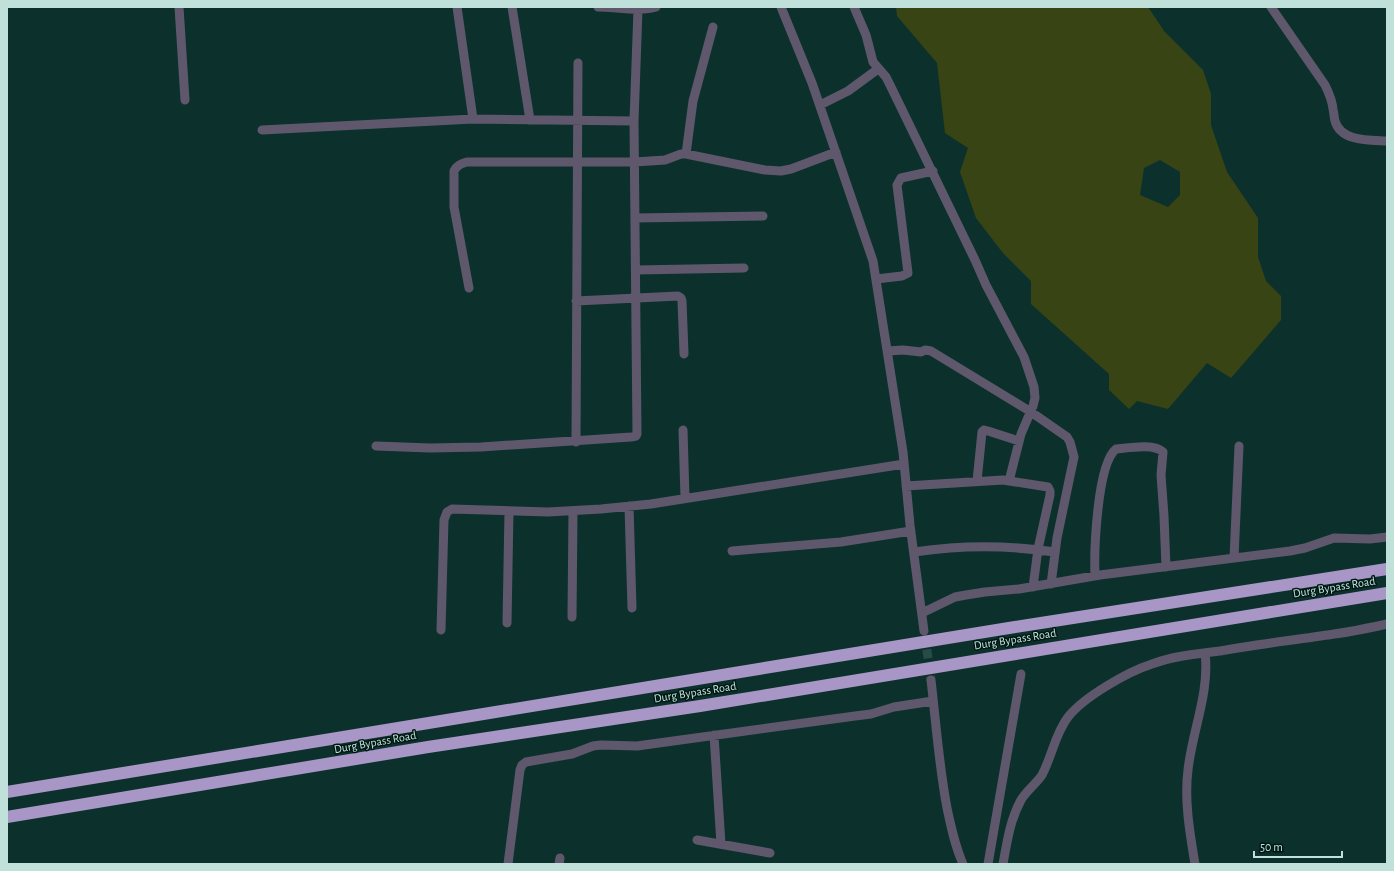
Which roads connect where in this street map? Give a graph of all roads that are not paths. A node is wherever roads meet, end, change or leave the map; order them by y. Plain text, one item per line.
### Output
1 (179, 7) edge
2 (457, 7) edge
3 (512, 7) edge
4 (598, 7) edge
5 (656, 7) edge
6 (782, 7) edge
7 (854, 7) edge
8 (1271, 7) edge
9 (638, 9) junction
10 (713, 27) dead end
11 (578, 63) dead end
12 (878, 69) junction
13 (185, 100) dead end
14 (820, 105) junction
15 (473, 119) junction
16 (530, 120) junction
17 (578, 120) junction
18 (634, 121) junction
19 (262, 130) dead end
20 (1387, 141) edge
21 (836, 152) junction
22 (686, 154) junction
23 (634, 162) junction
24 (578, 163) junction
25 (932, 171) junction
26 (763, 216) dead end
27 (635, 218) junction
28 (744, 268) dead end
29 (636, 270) junction
30 (876, 279) junction
31 (469, 288) dead end
32 (636, 298) junction
33 (576, 301) junction
34 (888, 351) junction
35 (684, 354) dead end
36 (1029, 417) junction
37 (683, 430) dead end
38 (1019, 441) junction
39 (576, 442) junction
40 (376, 446) dead end
41 (1239, 446) dead end
42 (904, 464) junction
43 (978, 481) junction
44 (1009, 481) junction
45 (906, 486) junction
46 (685, 498) junction
47 (629, 506) junction
48 (510, 511) junction
49 (573, 511) junction
50 (911, 530) junction
51 (1387, 537) edge
52 (1038, 549) junction
53 (732, 551) dead end
54 (914, 552) junction
55 (1055, 552) junction
56 (1234, 558) junction
57 (1166, 567) junction
58 (1387, 569) edge
59 (1095, 576) junction
60 (1051, 584) junction
61 (1033, 587) junction
62 (1387, 593) edge
63 (632, 608) dead end
64 (922, 613) junction
65 (572, 617) dead end
66 (507, 623) dead end
67 (1387, 624) edge
68 (441, 630) dead end
69 (924, 631) tunnel mouth
70 (1205, 653) junction
71 (1021, 674) dead end
72 (930, 680) tunnel mouth
73 (933, 702) junction
74 (714, 735) junction
75 (7, 792) edge
76 (7, 817) edge
77 (697, 840) dead end
78 (722, 844) junction
79 (770, 853) dead end
80 (508, 864) edge
81 (963, 864) edge
82 (988, 864) edge
83 (1003, 864) edge
84 (1195, 864) edge

1 - 13 street
2 - 15 street
3 - 16 street
4 - 9 street
5 - 9 street
6 - 14 street
7 - 12 street
8 - 20 street
9 - 18 street
10 - 22 street
11 - 17 street
12 - 14 street
12 - 25 street
14 - 21 street
15 - 16 street
15 - 19 street
16 - 17 street
17 - 18 street
17 - 24 street
18 - 23 street
21 - 22 street
21 - 30 street
22 - 23 street
23 - 24 street
23 - 27 street
24 - 31 street
24 - 33 street
25 - 30 street
25 - 36 street
26 - 27 street
27 - 29 street
28 - 29 street
29 - 32 street
30 - 34 street
32 - 33 street
32 - 35 street
32 - 39 street
33 - 39 street
34 - 36 street
34 - 42 street
36 - 38 street
36 - 55 street
37 - 46 street
38 - 43 street
38 - 44 street
39 - 40 street
41 - 56 street
42 - 45 street
42 - 46 street
43 - 44 street
43 - 45 street
44 - 52 street
45 - 50 street
46 - 47 street
47 - 49 street
47 - 63 street
48 - 49 street
48 - 66 street
48 - 68 street
49 - 65 street
50 - 53 street
50 - 54 street
51 - 56 street
52 - 54 street
52 - 55 street
52 - 61 street
54 - 64 street
55 - 60 street
56 - 57 street
57 - 59 street
57 - 59 street
58 - 75 highway, Durg Bypass Road
59 - 60 street
60 - 61 street
61 - 64 street
62 - 76 highway, Durg Bypass Road
64 - 69 street
67 - 70 street
70 - 83 street
70 - 84 street
71 - 82 street
72 - 73 street
73 - 74 street
73 - 81 street
74 - 78 street
74 - 80 street
77 - 78 street
78 - 79 street

